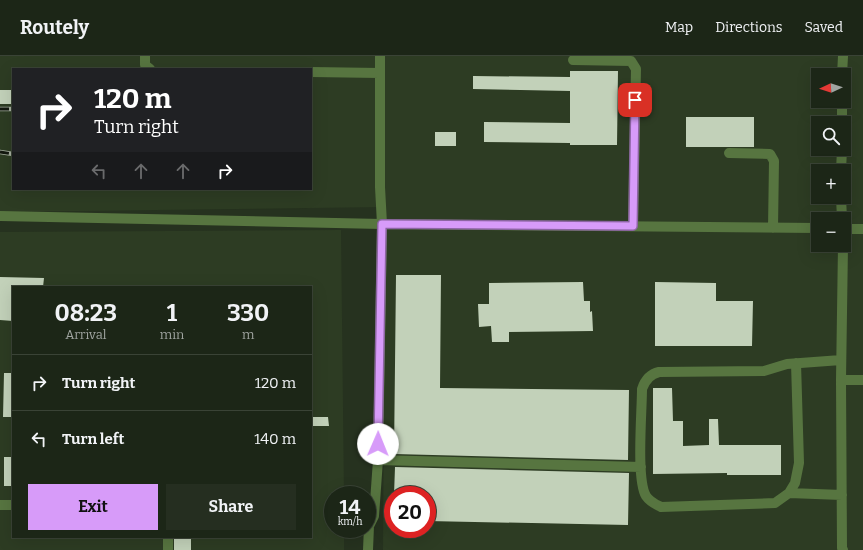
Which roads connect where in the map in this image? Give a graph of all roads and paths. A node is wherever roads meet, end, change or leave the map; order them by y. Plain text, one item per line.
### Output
1 (145, 56) edge
2 (380, 56) edge
3 (842, 56) edge
4 (573, 60) dead end
5 (149, 68) edge
6 (842, 68) edge
7 (312, 72) edge
8 (380, 72) junction
9 (729, 153) dead end
10 (0, 216) edge
11 (382, 224) junction
12 (633, 226) junction
13 (773, 228) junction
14 (811, 228) edge
15 (851, 229) edge
16 (863, 229) edge
17 (843, 252) edge
18 (841, 360) junction
19 (796, 363) junction
20 (841, 380) junction
21 (863, 380) edge
22 (378, 460) junction
23 (641, 467) junction
24 (790, 493) junction
25 (842, 495) junction
26 (0, 505) edge
27 (12, 505) edge
28 (168, 538) edge
29 (842, 549) edge
30 (168, 550) edge
31 (368, 550) edge

1 - 5 lane
2 - 8 lane
3 - 6 lane
4 - 12 lane
7 - 8 lane
8 - 11 lane
9 - 13 lane
10 - 11 lane
11 - 12 lane
11 - 22 lane
12 - 13 lane
13 - 14 lane
15 - 16 lane
17 - 18 lane
18 - 19 lane
18 - 20 lane
19 - 23 lane
19 - 24 lane
20 - 21 lane
20 - 25 lane
22 - 23 lane
22 - 31 lane
23 - 24 lane
24 - 25 lane
25 - 29 lane
26 - 27 lane
28 - 30 lane

